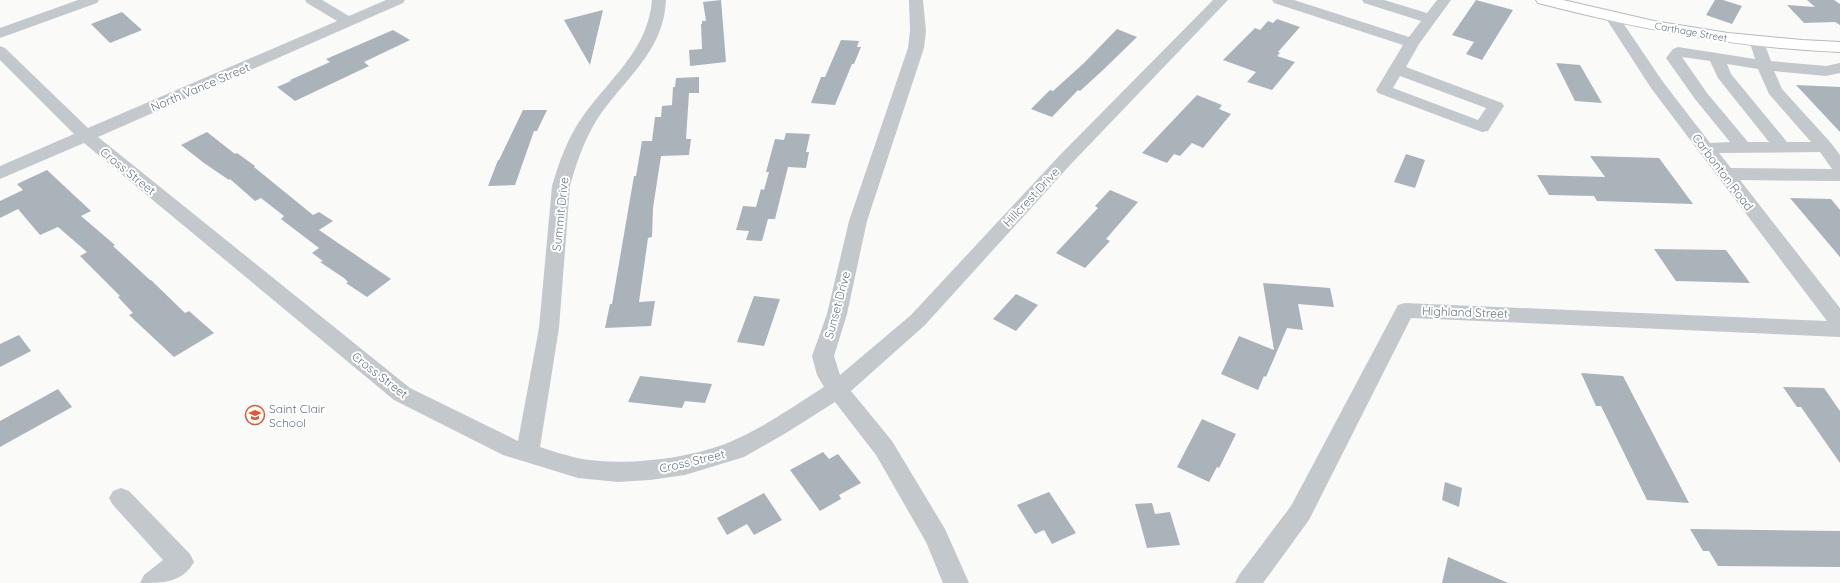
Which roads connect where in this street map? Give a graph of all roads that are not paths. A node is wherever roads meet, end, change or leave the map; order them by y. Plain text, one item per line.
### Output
1 (92, 0) edge
2 (312, 0) edge
3 (398, 0) edge
4 (659, 0) edge
5 (916, 0) edge
6 (1221, 0) edge
7 (1279, 0) edge
8 (1369, 0) edge
9 (1444, 0) edge
10 (1544, 0) edge
11 (1612, 17) junction
12 (1430, 19) junction
13 (349, 22) junction
14 (0, 33) edge
15 (1758, 43) junction
16 (1412, 44) junction
17 (1840, 47) edge
18 (0, 51) edge
19 (1716, 58) junction
20 (1764, 65) junction
21 (1840, 68) edge
22 (1396, 69) junction
23 (86, 136) junction
24 (1782, 147) junction
25 (1825, 147) junction
26 (1704, 148) junction
27 (1744, 148) junction
28 (1840, 168) edge
29 (0, 173) edge
30 (1725, 174) junction
31 (1840, 175) edge
32 (1840, 323) edge
33 (1840, 329) edge
34 (837, 390) junction
35 (526, 453) junction
36 (121, 498) dead end
37 (153, 583) edge
38 (956, 583) edge
39 (1248, 583) edge

1 - 14 street
2 - 13 street
3 - 13 street, North Vance Street
4 - 35 street, Summit Drive
5 - 34 street, Sunset Drive
6 - 34 street, Hillcrest Drive
7 - 16 street
8 - 12 street
9 - 12 street
10 - 11 main road, Carthage Street
11 - 15 main road, Carthage Street
11 - 26 street, Carbonton Road
12 - 16 street
13 - 23 street, North Vance Street
15 - 17 main road, Carthage Street
15 - 20 street
16 - 22 street
18 - 23 street, Cross Street
19 - 20 street
19 - 24 street
19 - 27 street
20 - 21 street
20 - 25 street
22 - 22 street
23 - 29 street, North Vance Street
23 - 35 street, Cross Street
24 - 25 street
24 - 27 street
25 - 28 street
26 - 27 street
26 - 30 street, Carbonton Road
30 - 31 street
30 - 32 street, Carbonton Road
33 - 39 street, Highland Street
34 - 35 street, Cross Street
34 - 38 street, Sunset Drive
36 - 37 street

